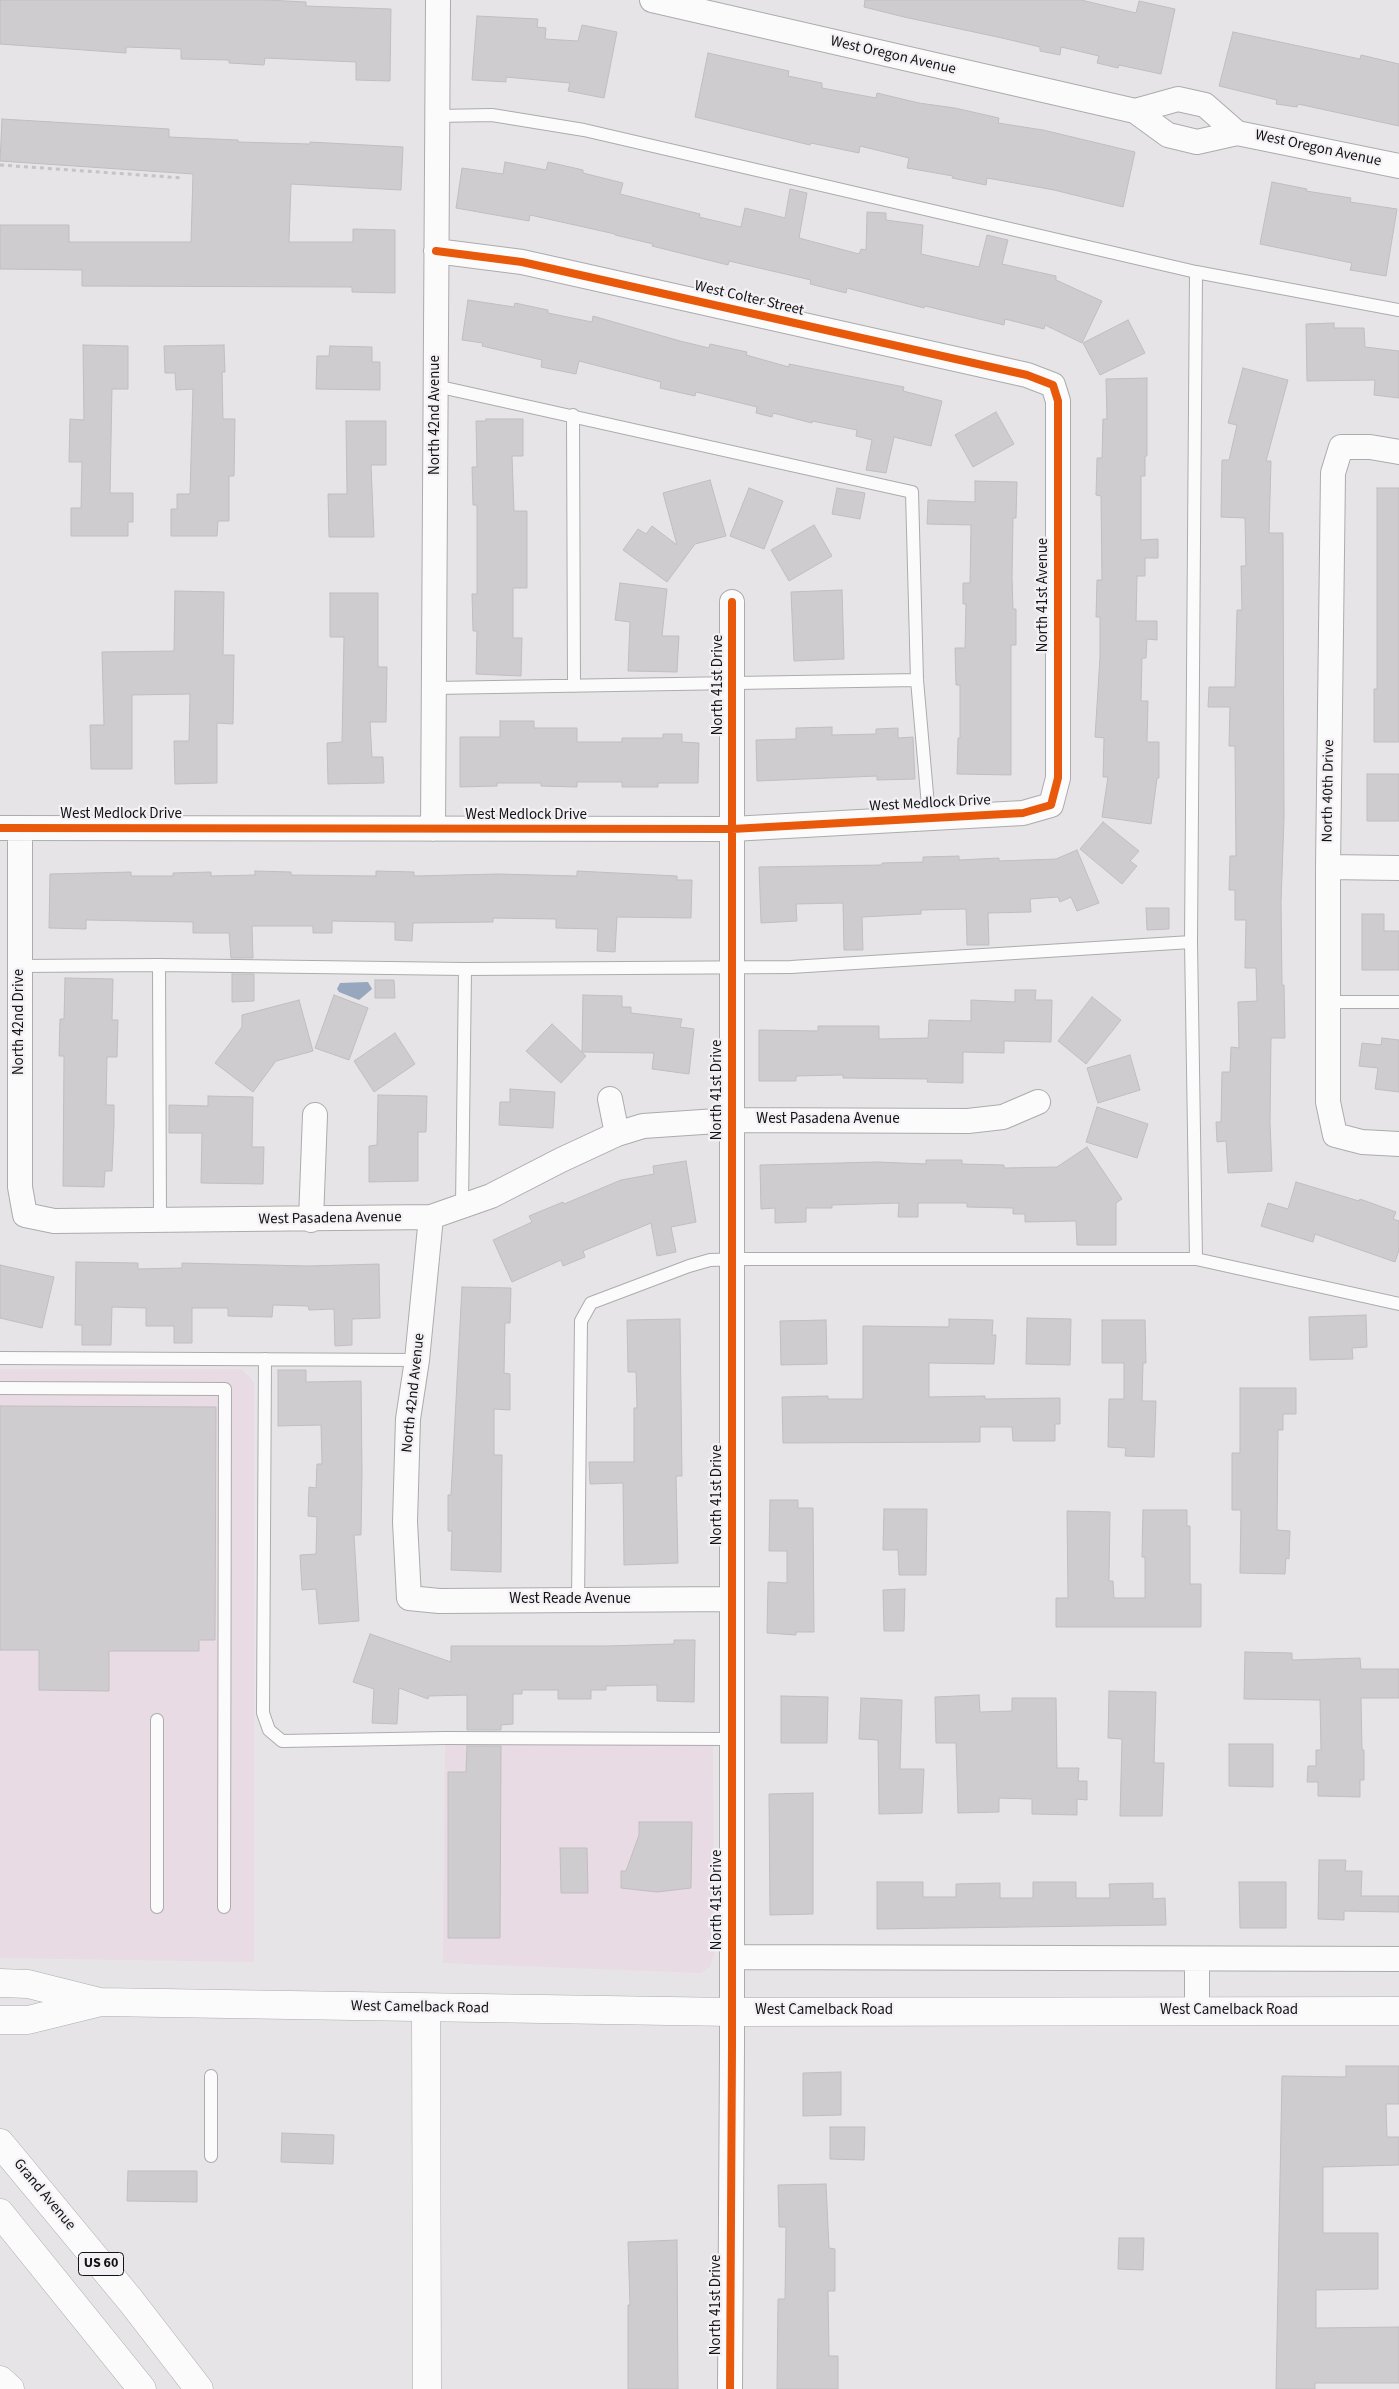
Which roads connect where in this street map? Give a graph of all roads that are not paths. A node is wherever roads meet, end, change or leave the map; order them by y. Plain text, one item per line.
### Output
1 (438, 0) edge
2 (652, 0) edge
3 (1135, 111) junction
4 (437, 116) junction
5 (1237, 133) junction
6 (1399, 166) edge
7 (436, 251) junction
8 (1196, 272) junction
9 (1399, 310) edge
10 (1053, 385) joint
11 (436, 386) junction
12 (573, 415) junction
13 (1399, 452) edge
14 (732, 602) dead end
15 (917, 680) junction
16 (732, 682) junction
17 (574, 686) junction
18 (434, 688) junction
19 (1051, 805) joint
20 (929, 817) junction
21 (10, 828) edge
22 (433, 829) junction
23 (732, 829) junction
24 (1328, 866) junction
25 (1399, 868) edge
26 (1191, 942) junction
27 (159, 965) junction
28 (20, 966) junction
29 (732, 968) junction
30 (465, 969) junction
31 (1330, 1002) junction
32 (1399, 1002) edge
33 (610, 1100) dead end
34 (1038, 1102) dead end
35 (315, 1115) dead end
36 (732, 1120) junction
37 (617, 1134) junction
38 (1399, 1144) edge
39 (462, 1206) junction
40 (26, 1215) joint
41 (431, 1217) junction
42 (160, 1220) junction
43 (312, 1220) junction
44 (732, 1259) junction
45 (1196, 1259) junction
46 (1399, 1304) edge
47 (0, 1358) edge
48 (265, 1359) junction
49 (417, 1360) junction
50 (0, 1388) edge
51 (409, 1598) joint
52 (732, 1599) junction
53 (578, 1600) junction
54 (157, 1720) dead end
55 (732, 1739) junction
56 (157, 1907) dead end
57 (224, 1907) dead end
58 (732, 1957) junction
59 (1197, 1959) junction
60 (1399, 1959) edge
61 (0, 1983) edge
62 (100, 2002) junction
63 (426, 2008) junction
64 (1198, 2010) junction
65 (1399, 2011) edge
66 (732, 2012) junction
67 (0, 2020) edge
68 (211, 2076) dead end
69 (0, 2143) edge
70 (212, 2156) dead end
71 (0, 2213) edge
72 (0, 2380) edge
73 (10, 2389) edge
74 (142, 2389) edge
75 (199, 2389) edge
76 (427, 2389) edge
77 (730, 2389) edge

1 - 4 street, North 42nd Avenue
2 - 3 street, West Oregon Avenue
3 - 5 street, West Oregon Avenue
3 - 5 street, West Oregon Avenue
4 - 7 street, North 42nd Avenue
4 - 8 lane
5 - 6 street, West Oregon Avenue
7 - 10 street, West Colter Street
7 - 11 street, North 42nd Avenue
8 - 9 lane
8 - 26 lane
10 - 19 street, North 41st Avenue
11 - 12 lane
11 - 18 street, North 42nd Avenue
12 - 15 lane
12 - 17 lane
13 - 24 street, North 40th Drive
14 - 16 street, North 41st Drive
15 - 16 lane
15 - 20 lane
16 - 17 lane
16 - 23 street, North 41st Drive
17 - 18 lane
18 - 22 street, North 42nd Avenue
19 - 20 street, West Medlock Drive
20 - 23 street, West Medlock Drive
21 - 22 street, West Medlock Drive
21 - 28 street, North 42nd Drive
22 - 23 street, West Medlock Drive
23 - 29 street, North 41st Drive
24 - 25 street
24 - 31 street, North 40th Drive
26 - 29 lane
26 - 45 lane
27 - 28 lane
27 - 30 lane
27 - 42 lane
28 - 40 street, North 42nd Drive
29 - 30 lane
29 - 36 street, North 41st Drive
30 - 39 lane
31 - 32 lane
31 - 38 street, North 40th Drive
33 - 37 street
34 - 36 street, West Pasadena Avenue
35 - 43 street
36 - 37 street, West Pasadena Avenue
36 - 44 street, North 41st Drive
37 - 39 street, West Pasadena Avenue
39 - 41 street, West Pasadena Avenue
40 - 42 street, West Pasadena Avenue
41 - 43 street, West Pasadena Avenue
41 - 49 street, North 42nd Avenue
42 - 43 street, West Pasadena Avenue
44 - 45 lane
44 - 52 street, North 41st Drive
44 - 53 lane
45 - 46 lane
47 - 48 lane
48 - 49 lane
48 - 55 lane
49 - 51 street, North 42nd Avenue
50 - 57 lane
51 - 53 street, West Reade Avenue
52 - 53 street, West Reade Avenue
52 - 55 street, North 41st Drive
54 - 56 lane
55 - 58 street, North 41st Drive
58 - 59 street
58 - 66 street, North 41st Drive
59 - 60 street
59 - 64 street
61 - 62 main road, West Camelback Road
62 - 63 main road, West Camelback Road
62 - 67 main road, West Camelback Road
63 - 66 main road, West Camelback Road
63 - 76 main road
64 - 65 main road, West Camelback Road
64 - 66 main road, West Camelback Road
66 - 77 street, North 41st Drive
68 - 70 lane
69 - 75 main road, Grand Avenue / US 60
71 - 74 main road, US 60
72 - 73 main road

